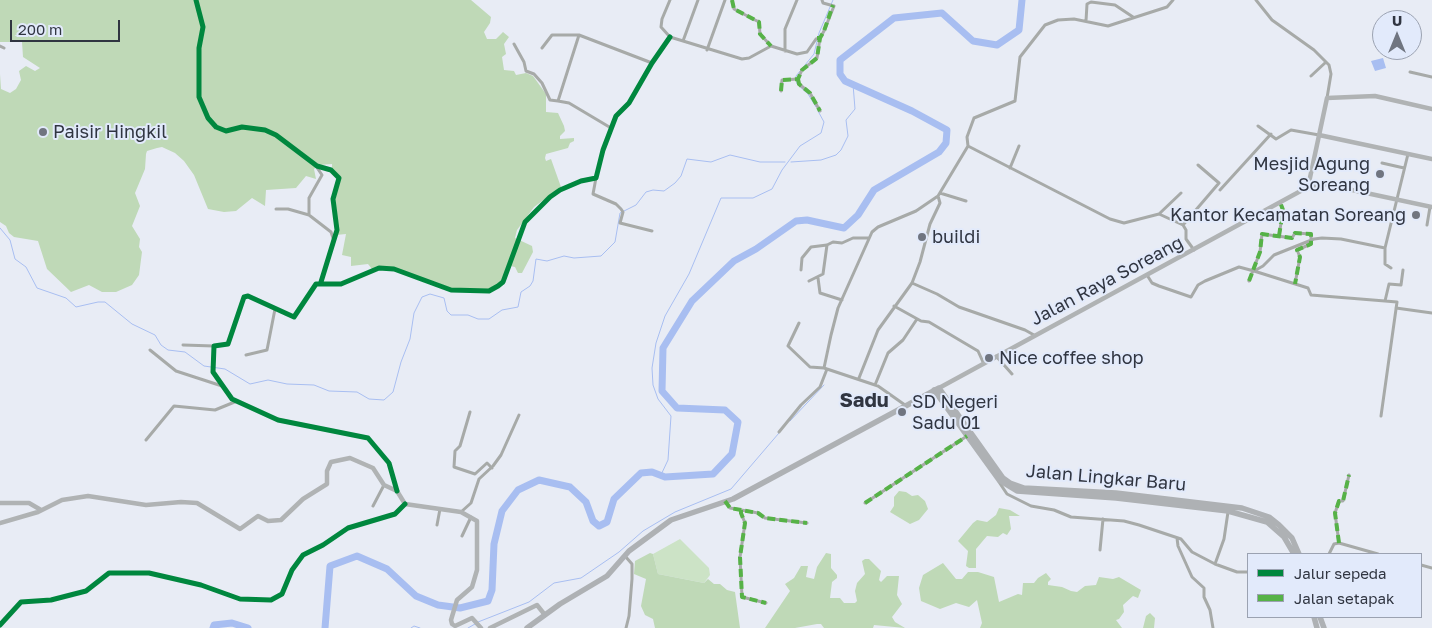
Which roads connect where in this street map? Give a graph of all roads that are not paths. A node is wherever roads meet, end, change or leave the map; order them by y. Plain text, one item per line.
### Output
1 (196, 0) edge
2 (670, 0) edge
3 (698, 0) edge
4 (724, 0) edge
5 (797, 0) edge
6 (822, 0) edge
7 (837, 0) edge
8 (1173, 0) edge
9 (1256, 0) edge
10 (732, 1) edge
11 (832, 5) junction
12 (1133, 17) junction
13 (1086, 21) junction
14 (579, 35) junction
15 (670, 37) junction
16 (819, 38) junction
17 (682, 41) junction
18 (514, 44) dead end
19 (0, 46) edge
20 (771, 46) junction
21 (4, 48) dead end
22 (542, 48) dead end
23 (707, 50) junction
24 (785, 51) junction
25 (1326, 62) junction
26 (652, 63) junction
27 (1410, 72) dead end
28 (1311, 76) dead end
29 (1432, 77) edge
30 (796, 79) junction
31 (780, 91) dead end
32 (1327, 98) junction
33 (558, 101) junction
34 (1432, 109) edge
35 (820, 111) dead end
36 (1258, 126) dead end
37 (611, 128) junction
38 (1271, 134) junction
39 (1319, 135) junction
40 (968, 146) junction
41 (1019, 146) dead end
42 (1408, 154) junction
43 (1432, 159) edge
44 (1382, 163) dead end
45 (316, 165) junction
46 (1198, 165) dead end
47 (1010, 168) junction
48 (1404, 168) junction
49 (596, 178) junction
50 (1308, 187) junction
51 (1220, 190) dead end
52 (1182, 193) dead end
53 (939, 195) junction
54 (1396, 200) junction
55 (966, 201) dead end
56 (1280, 202) junction
57 (1431, 206) edge
58 (276, 209) dead end
59 (1160, 214) junction
60 (309, 215) junction
61 (1427, 225) dead end
62 (1184, 226) junction
63 (652, 231) dead end
64 (1279, 236) junction
65 (869, 238) junction
66 (334, 239) junction
67 (1311, 241) junction
68 (827, 245) junction
69 (1386, 248) junction
70 (1194, 250) junction
71 (1391, 268) dead end
72 (1254, 269) junction
73 (801, 270) dead end
74 (1403, 270) dead end
75 (1146, 275) junction
76 (818, 278) junction
77 (809, 281) dead end
78 (1249, 281) dead end
79 (321, 282) junction
80 (912, 284) junction
81 (1295, 284) junction
82 (842, 300) junction
83 (1385, 301) junction
84 (894, 306) junction
85 (1396, 308) junction
86 (275, 309) junction
87 (1432, 313) edge
88 (917, 319) junction
89 (799, 323) dead end
90 (1034, 335) junction
91 (183, 345) dead end
92 (214, 346) junction
93 (150, 350) dead end
94 (246, 355) dead end
95 (996, 356) junction
96 (983, 362) junction
97 (825, 368) junction
98 (1012, 374) dead end
99 (859, 378) junction
100 (875, 385) junction
101 (222, 386) junction
102 (936, 389) junction
103 (238, 401) junction
104 (905, 406) junction
105 (470, 412) dead end
106 (519, 415) dead end
107 (1381, 416) dead end
108 (778, 432) dead end
109 (967, 436) junction
110 (146, 440) dead end
111 (492, 468) junction
112 (1349, 476) dead end
113 (999, 480) junction
114 (384, 485) junction
115 (397, 492) junction
116 (725, 501) junction
117 (0, 503) edge
118 (865, 503) dead end
119 (405, 504) junction
120 (373, 506) dead end
121 (440, 509) junction
122 (41, 510) junction
123 (742, 510) junction
124 (1228, 511) junction
125 (461, 512) junction
126 (471, 517) junction
127 (1103, 520) junction
128 (0, 523) edge
129 (807, 523) dead end
130 (437, 525) dead end
131 (462, 536) dead end
132 (1177, 538) junction
133 (1339, 543) junction
134 (1100, 550) dead end
135 (1293, 553) edge
136 (1299, 553) edge
137 (1330, 553) edge
138 (1373, 553) edge
139 (625, 556) junction
140 (1215, 564) junction
141 (1247, 572) edge
142 (766, 603) dead end
143 (545, 615) junction
144 (478, 624) edge
145 (0, 625) edge
146 (490, 628) edge
147 (527, 628) edge
148 (626, 628) edge
149 (1213, 628) edge

1 - 45 street
2 - 15 street
3 - 17 street
4 - 10 street
4 - 23 street
5 - 24 street
6 - 11 street
7 - 11 street
8 - 12 street
9 - 25 street
10 - 20 street
11 - 16 street
12 - 13 street
12 - 13 street
13 - 40 street
14 - 22 street
14 - 26 street
14 - 33 street
15 - 17 street
15 - 26 street
16 - 24 street
16 - 30 street
17 - 23 street
18 - 33 street
19 - 21 street
20 - 23 street
20 - 24 street
25 - 28 street
25 - 32 street
26 - 37 street
27 - 29 street
30 - 31 street
30 - 35 street
32 - 34 main road
32 - 39 main road
33 - 37 street
36 - 38 street
37 - 49 street
38 - 39 street
38 - 51 street
39 - 42 main road
39 - 50 main road
40 - 47 street
40 - 53 street
41 - 47 street
42 - 43 main road
42 - 48 street
44 - 48 street
45 - 60 street
45 - 66 street
46 - 62 street
47 - 59 street
48 - 54 street
49 - 63 street
49 - 79 street
50 - 54 main road, Jalan Raya Soreang
50 - 56 main road, Jalan Raya Soreang
52 - 59 street
53 - 55 street
53 - 65 street
53 - 80 street
54 - 57 main road, Jalan Raya Soreang
54 - 69 street
56 - 64 street
56 - 70 main road, Jalan Raya Soreang
57 - 61 street
58 - 60 street
59 - 62 street
60 - 66 street
62 - 70 street
64 - 67 street
64 - 72 street
65 - 68 street
65 - 82 street
66 - 79 street
67 - 69 street
67 - 72 street
67 - 81 street
68 - 73 street
68 - 76 street
69 - 71 street
70 - 75 main road, Jalan Raya Soreang
72 - 75 street
72 - 78 street
72 - 81 street
74 - 83 street
75 - 90 main road, Jalan Raya Soreang
76 - 77 street
76 - 82 street
79 - 86 street
80 - 84 street
80 - 90 street
81 - 83 street
82 - 97 street
83 - 85 street
84 - 88 street
84 - 99 street
85 - 87 street
85 - 107 street
86 - 92 street
86 - 94 street
88 - 96 street
88 - 100 street
89 - 97 street
90 - 95 main road, Jalan Raya Soreang
91 - 92 street
92 - 101 street
93 - 101 street
95 - 96 main road, Jalan Raya Soreang
95 - 98 street
96 - 102 main road, Jalan Raya Soreang
97 - 99 street
97 - 108 street
99 - 100 street
100 - 104 street
101 - 103 street
102 - 104 highway
102 - 109 highway, Jalan Lingkar Baru
102 - 136 highway, Jalan Lingkar Baru
103 - 110 street
103 - 115 street
104 - 116 highway
105 - 111 street
106 - 111 street
109 - 113 highway, Jalan Lingkar Baru
109 - 118 street
111 - 125 street
112 - 133 street
113 - 124 highway, Jalan Lingkar Baru
113 - 127 street
114 - 115 main road
114 - 120 street
114 - 122 main road
115 - 119 main road
116 - 123 street
116 - 139 highway
117 - 122 main road
119 - 121 main road
119 - 145 street
121 - 125 main road
121 - 130 street
122 - 128 main road
123 - 129 street
123 - 142 street
124 - 135 highway, Jalan Lingkar Baru
124 - 140 street
125 - 126 main road
126 - 131 street
126 - 144 main road
127 - 132 street
127 - 134 street
132 - 140 street
132 - 149 street
133 - 137 street
133 - 138 street
139 - 143 highway
139 - 148 street
140 - 141 street
143 - 146 main road
143 - 147 highway

